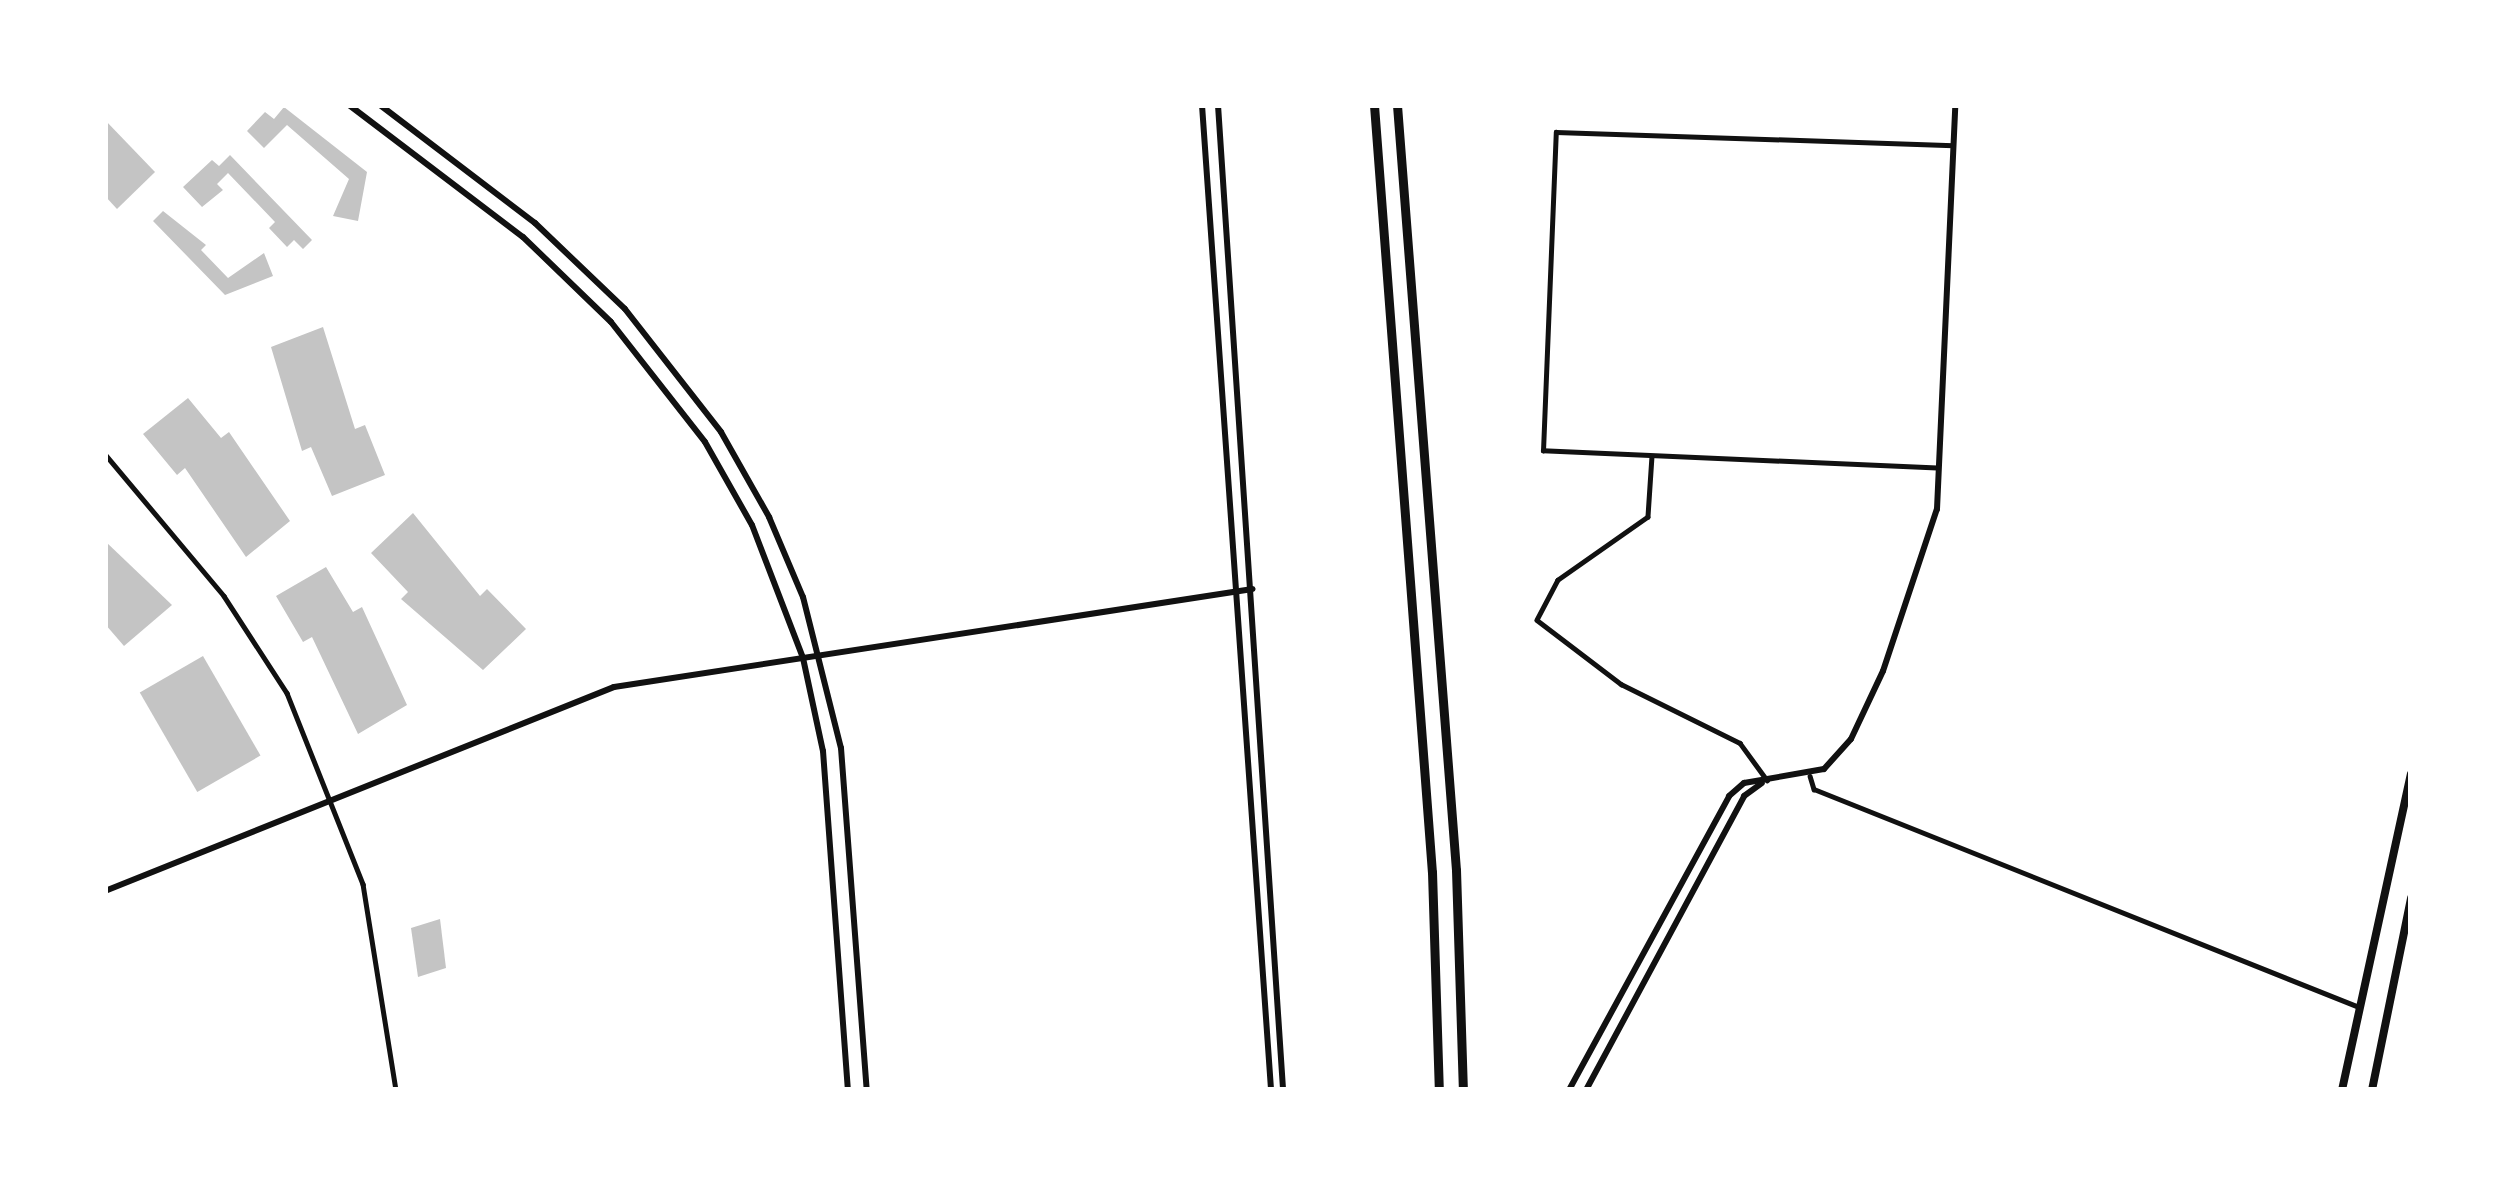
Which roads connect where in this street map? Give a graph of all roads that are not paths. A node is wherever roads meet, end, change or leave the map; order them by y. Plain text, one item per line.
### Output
1 (350, 105) edge
2 (380, 105) edge
3 (1202, 105) edge
4 (1218, 105) edge
5 (1374, 105) edge
6 (1397, 105) edge
7 (1955, 105) edge
8 (1953, 145) junction
9 (105, 454) edge
10 (1652, 455) junction
11 (1938, 468) junction
12 (1253, 589) junction
13 (1239, 590) junction
14 (821, 656) junction
15 (803, 658) junction
16 (2411, 774) edge
17 (1810, 776) junction
18 (1766, 780) junction
19 (2409, 799) edge
20 (333, 800) junction
21 (105, 891) edge
22 (2411, 898) edge
23 (2359, 1007) junction
24 (396, 1090) edge
25 (848, 1090) edge
26 (867, 1090) edge
27 (1271, 1090) edge
28 (1283, 1090) edge
29 (1439, 1090) edge
30 (1463, 1090) edge
31 (1569, 1090) edge
32 (1586, 1090) edge
33 (2342, 1090) edge
34 (2372, 1090) edge

1 - 15 street
2 - 14 street
3 - 13 street
4 - 12 street
5 - 29 highway
6 - 30 highway
7 - 8 street
8 - 10 street
8 - 11 street
9 - 20 street
10 - 11 street
10 - 18 street
11 - 17 street
12 - 13 street
12 - 28 street
13 - 14 street
13 - 27 street
14 - 15 street
14 - 26 street
15 - 20 street
15 - 25 street
16 - 19 main road
17 - 18 street
17 - 23 street
18 - 31 street
18 - 32 street
19 - 23 main road
20 - 21 street
20 - 24 street
22 - 34 main road
23 - 33 main road

